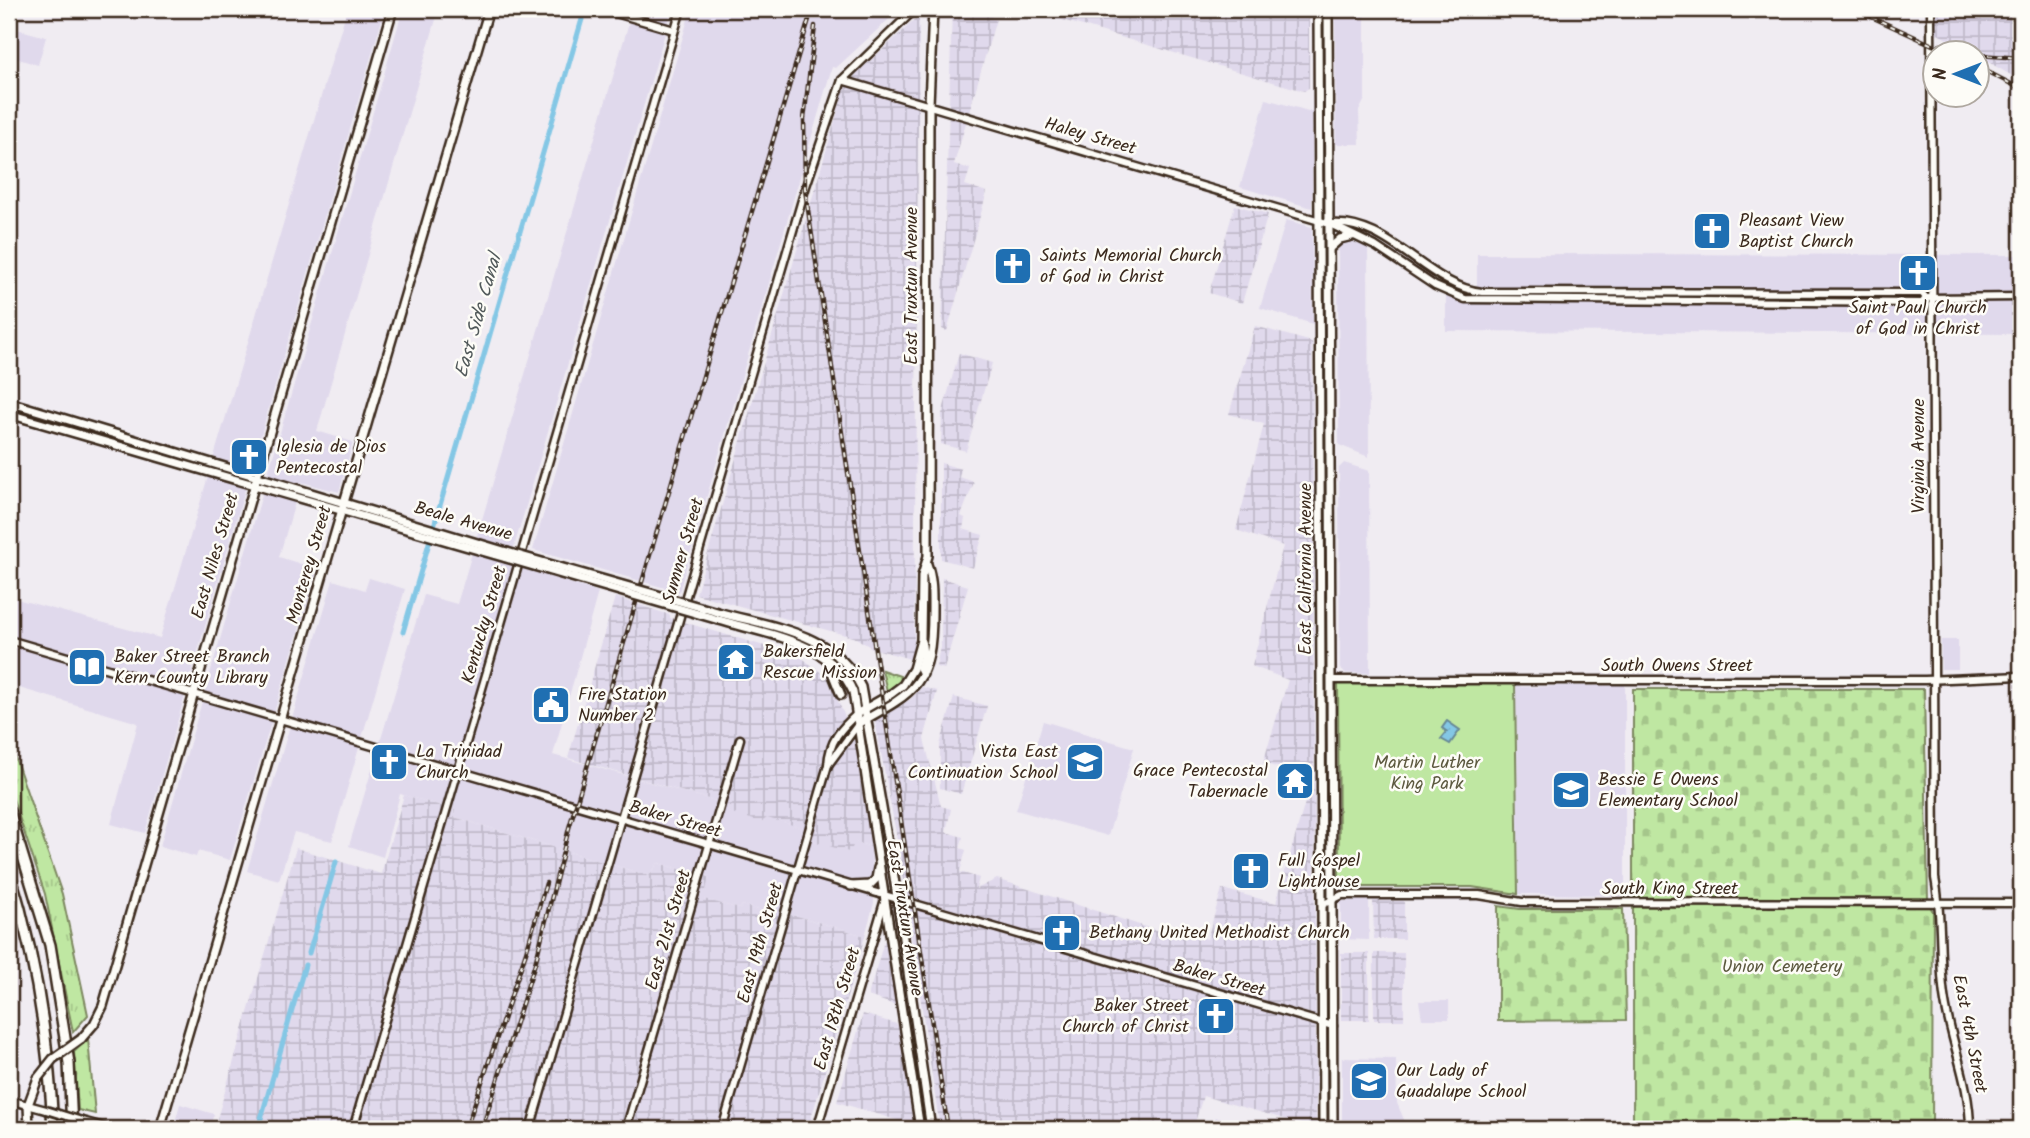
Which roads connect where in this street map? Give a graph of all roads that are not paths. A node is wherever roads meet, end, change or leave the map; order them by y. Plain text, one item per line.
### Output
1 (393, 9) edge
2 (489, 9) edge
3 (601, 9) edge
4 (681, 9) edge
5 (915, 9) edge
6 (933, 9) edge
7 (1318, 9) edge
8 (1328, 9) edge
9 (1931, 9) edge
10 (674, 30) junction
11 (842, 80) junction
12 (929, 104) junction
13 (1319, 221) junction
14 (1330, 224) junction
15 (1353, 236) junction
16 (1330, 248) junction
17 (2021, 297) edge
18 (1929, 298) junction
19 (9, 402) edge
20 (9, 414) edge
21 (256, 475) junction
22 (351, 480) junction
23 (253, 486) junction
24 (354, 496) dead end
25 (344, 502) junction
26 (342, 511) junction
27 (348, 520) dead end
28 (336, 532) junction
29 (507, 555) junction
30 (927, 564) junction
31 (720, 617) junction
32 (9, 640) edge
33 (921, 640) junction
34 (823, 656) junction
35 (923, 674) junction
36 (2021, 676) edge
37 (1934, 678) junction
38 (1332, 680) junction
39 (193, 694) junction
40 (841, 695) dead end
41 (867, 708) junction
42 (858, 713) junction
43 (869, 718) junction
44 (280, 720) junction
45 (859, 723) junction
46 (740, 739) dead end
47 (828, 765) junction
48 (457, 771) junction
49 (867, 777) junction
50 (883, 806) junction
51 (9, 811) edge
52 (621, 819) junction
53 (709, 845) junction
54 (878, 849) junction
55 (9, 870) edge
56 (797, 870) junction
57 (851, 886) junction
58 (886, 896) junction
59 (1332, 898) junction
60 (898, 901) junction
61 (1940, 903) junction
62 (2021, 903) edge
63 (1322, 905) junction
64 (1322, 1024) junction
65 (1333, 1026) junction
66 (9, 1100) edge
67 (29, 1105) junction
68 (29, 1129) edge
69 (53, 1129) edge
70 (72, 1129) edge
71 (111, 1129) edge
72 (160, 1129) edge
73 (353, 1129) edge
74 (530, 1129) edge
75 (626, 1129) edge
76 (722, 1129) edge
77 (817, 1129) edge
78 (920, 1129) edge
79 (931, 1129) edge
80 (1323, 1129) edge
81 (1333, 1129) edge
82 (1970, 1129) edge

1 - 21 main road, East Niles Street
2 - 22 main road, Monterey Street
3 - 10 street
4 - 10 street, Kentucky Street
5 - 11 street, Sumner Street
6 - 12 main road, East Truxtun Avenue
7 - 13 main road, East California Avenue
8 - 14 main road, East California Avenue
9 - 18 street, Virginia Avenue
10 - 48 street, Kentucky Street
11 - 12 street, Haley Street
11 - 52 street, Sumner Street
12 - 13 street, Haley Street
12 - 30 main road, East Truxtun Avenue
13 - 14 street, Haley Street
13 - 63 main road, East California Avenue
14 - 15 street
14 - 16 main road, East California Avenue
14 - 18 street
15 - 16 main road
15 - 18 street
16 - 38 main road, East California Avenue
17 - 18 street
18 - 37 street, Virginia Avenue
19 - 21 main road, Beale Avenue
20 - 23 main road, Beale Avenue
21 - 23 main road, East Niles Street
21 - 25 main road, Beale Avenue
22 - 24 main road
22 - 25 main road, Monterey Street
23 - 26 main road, Beale Avenue
23 - 39 main road, East Niles Street
25 - 26 main road, Monterey Street
25 - 29 main road, Beale Avenue
26 - 28 main road, Monterey Street
26 - 29 main road, Beale Avenue
27 - 28 main road
28 - 44 main road, Monterey Street
29 - 31 main road, Beale Avenue, bridge
30 - 33 main road, East Truxtun Avenue
30 - 35 main road, East Truxtun Avenue
31 - 34 main road, Beale Avenue
31 - 41 main road, Beale Avenue
32 - 39 street, Baker Street
33 - 35 main road
33 - 41 main road, East Truxtun Avenue
34 - 40 main road
34 - 42 main road, Beale Avenue
35 - 43 main road
36 - 37 street, South Owens Street
37 - 38 street, South Owens Street
37 - 61 street, Virginia Avenue
38 - 59 main road, East California Avenue
39 - 44 street, Baker Street
39 - 67 main road, East Niles Street, bridge
41 - 42 main road, East Truxtun Avenue
41 - 43 main road, Beale Avenue
42 - 45 main road, Beale Avenue
42 - 47 street, East 19th Street
43 - 45 main road
43 - 50 main road, East Truxtun Avenue
44 - 48 street, Baker Street
44 - 72 main road, Monterey Street
45 - 47 street, East 19th Street
45 - 49 main road, East Truxtun Avenue
46 - 53 street, East 21st Street
47 - 56 street, East 19th Street
48 - 52 street, Baker Street
48 - 73 street, Kentucky Street
49 - 50 main road
49 - 54 main road, East Truxtun Avenue
50 - 60 main road, East Truxtun Avenue
51 - 70 highway
52 - 53 street, Baker Street
52 - 74 street, Sumner Street
53 - 56 street, Baker Street
53 - 75 street, East 21st Street
54 - 57 main road
54 - 58 main road, East Truxtun Avenue
55 - 69 highway
56 - 57 street, Baker Street
56 - 76 street, East 19th Street
57 - 58 street, Baker Street
58 - 60 street, Baker Street
58 - 77 street, East 18th Street
58 - 78 main road, East Truxtun Avenue
59 - 61 street, South King Street
59 - 63 street
59 - 65 main road, East California Avenue
60 - 64 street, Baker Street
60 - 79 main road, East Truxtun Avenue
61 - 62 street, South King Street
61 - 82 street, East 4th Street
63 - 64 main road, East California Avenue
64 - 65 street, Baker Street
64 - 80 main road, East California Avenue
65 - 81 main road, East California Avenue
66 - 67 street
67 - 68 main road, East Niles Street
67 - 71 street, bridge

